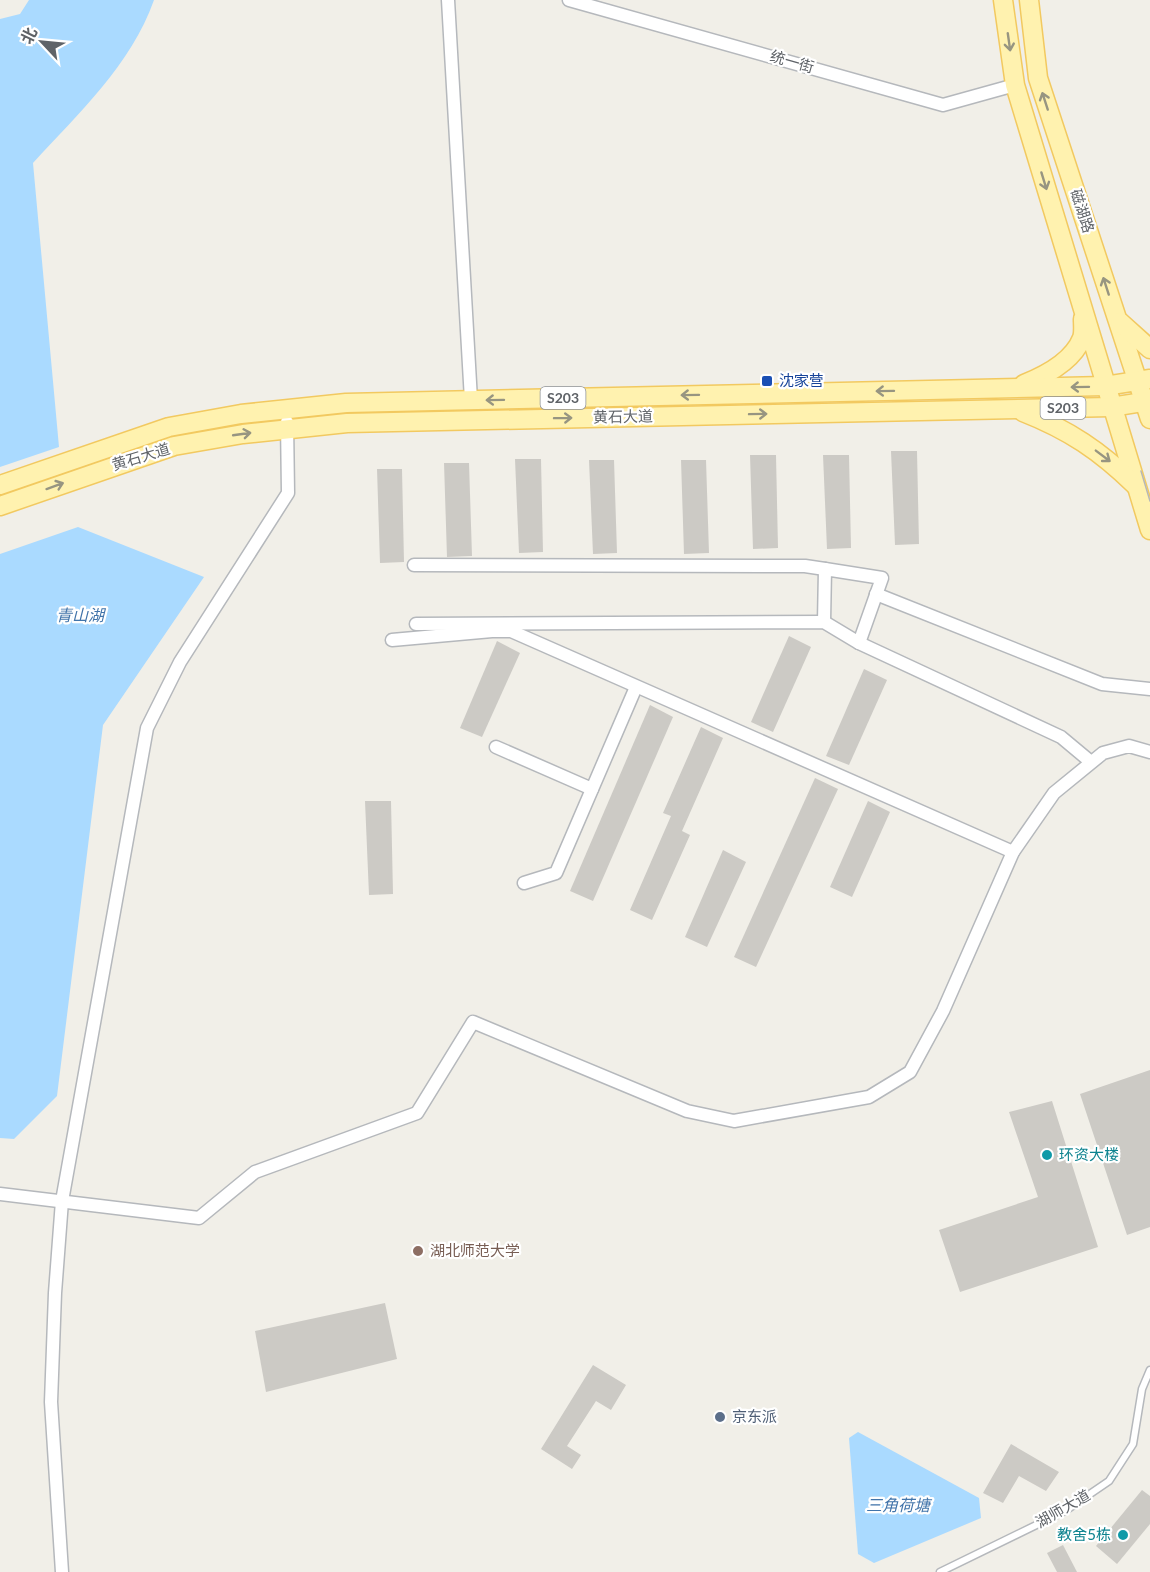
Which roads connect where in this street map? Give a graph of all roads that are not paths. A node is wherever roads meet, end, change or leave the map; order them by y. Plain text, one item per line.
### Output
1 (448, 0) edge
2 (568, 0) edge
3 (1031, 3) edge
4 (999, 4) edge
5 (1015, 85) junction
6 (1083, 314) junction
7 (1117, 318) junction
8 (1150, 349) edge
9 (1144, 380) edge
10 (1105, 386) junction
11 (1015, 388) junction
12 (471, 400) junction
13 (1111, 407) junction
14 (1148, 407) edge
15 (285, 409) junction
16 (1014, 409) junction
17 (288, 429) junction
18 (0, 485) edge
19 (1136, 486) junction
20 (0, 506) edge
21 (1150, 530) edge
22 (414, 565) dead end
23 (825, 569) junction
24 (876, 594) junction
25 (824, 622) junction
26 (416, 624) dead end
27 (392, 640) dead end
28 (859, 643) junction
29 (636, 687) junction
30 (1150, 689) edge
31 (496, 747) dead end
32 (1150, 752) edge
33 (1091, 762) junction
34 (592, 789) junction
35 (1013, 852) junction
36 (524, 883) dead end
37 (0, 1194) edge
38 (62, 1201) junction
39 (1150, 1370) edge
40 (62, 1572) edge
41 (940, 1572) edge

1 - 12 street
2 - 5 street, 统一街
7 -> 3 main road, 磁湖路
4 -> 5 main road, 磁湖路
5 -> 6 main road, 磁湖路
6 - 10 main road, 磁湖路
6 - 11 main road
7 - 8 main road
7 - 9 main road, 磁湖路
9 - 10 main road, 黄石大道 / S203
9 - 14 main road, 磁湖路
10 -> 11 main road, 黄石大道 / S203
10 - 13 main road, 磁湖路
11 -> 12 main road, 黄石大道 / S203
12 - 15 main road, 黄石大道 / S203
13 - 14 main road, 黄石大道 / S203
13 - 16 main road, 黄石大道 / S203
13 - 19 main road
15 - 17 street
15 - 18 main road, 黄石大道 / S203
17 -> 16 main road, 黄石大道 / S203
16 -> 19 main road
20 -> 17 main road, 黄石大道 / S203
17 - 38 street
19 - 21 main road
22 - 23 street
23 - 24 street
23 - 25 street
24 - 28 street
24 - 30 street
25 - 26 street
25 - 28 street
27 - 29 street
28 - 33 street
29 - 34 street
29 - 35 street
31 - 34 street
32 - 33 street
33 - 35 street
34 - 36 street
35 - 38 street
37 - 38 street
38 - 40 street
39 - 41 lane, 湖师大道

